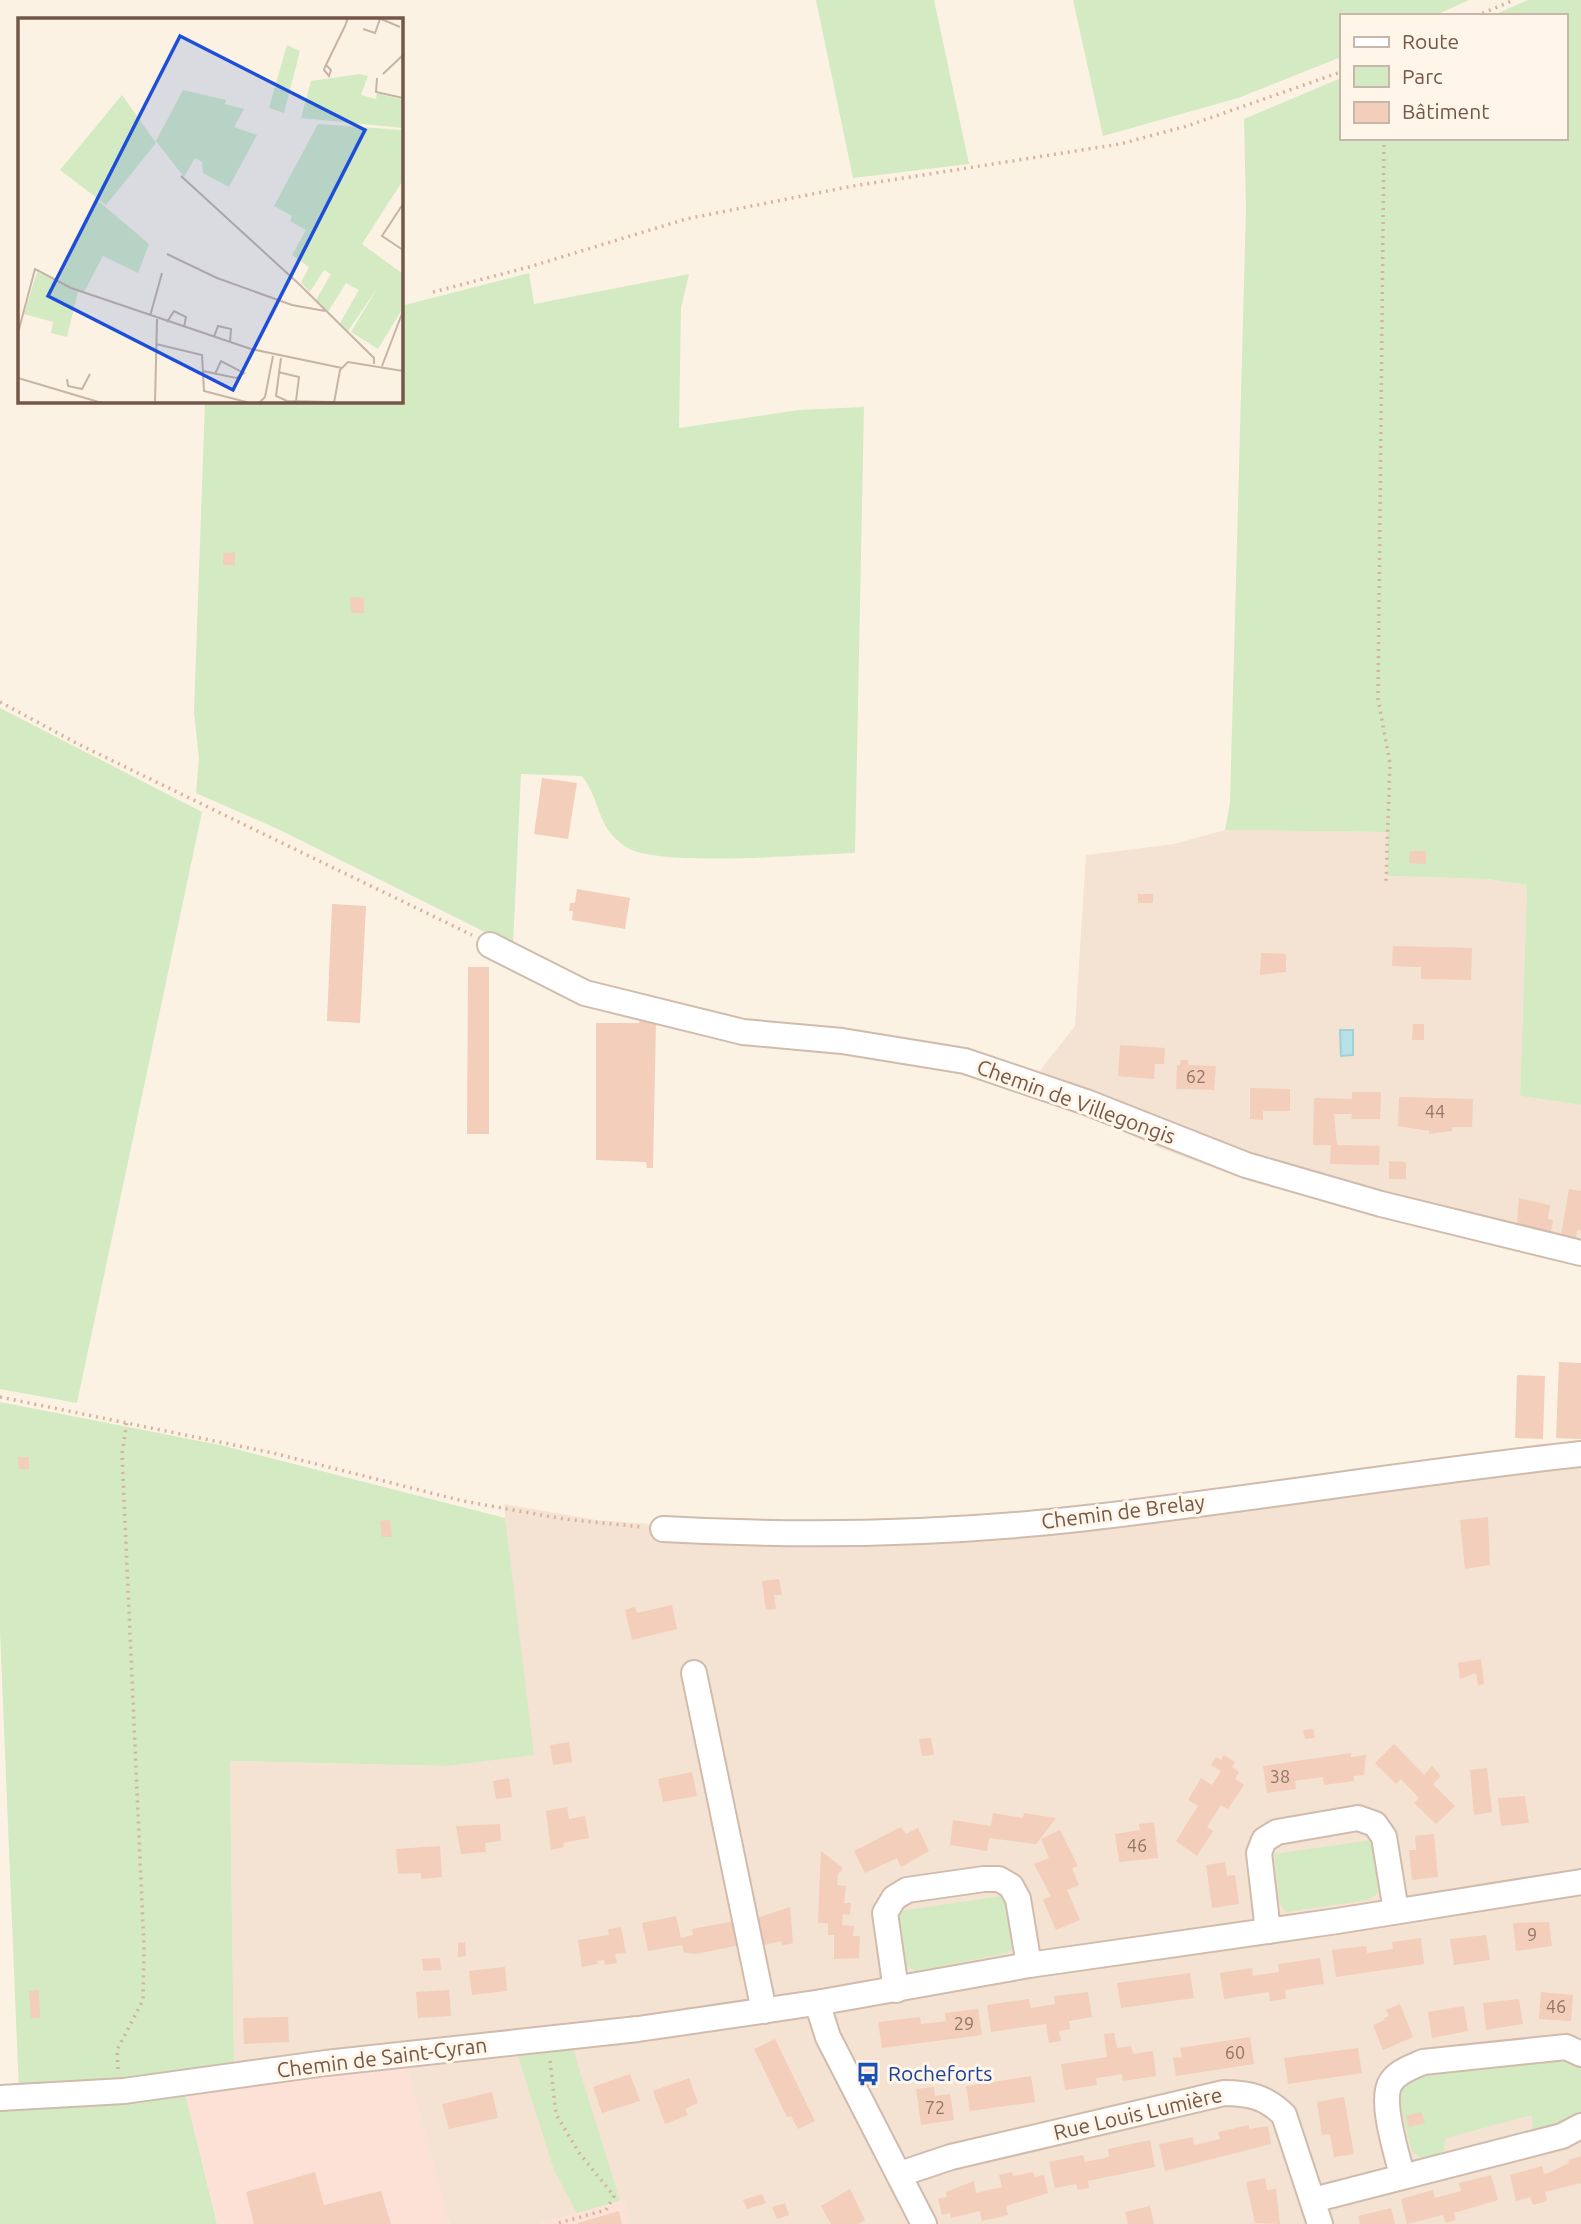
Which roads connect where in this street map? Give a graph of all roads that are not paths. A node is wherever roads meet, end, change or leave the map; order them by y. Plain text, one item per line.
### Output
1 (491, 944) road end
2 (1581, 1253) edge
3 (1581, 1454) edge
4 (663, 1529) road end
5 (694, 1673) dead end
6 (1581, 1882) edge
7 (1396, 1911) junction
8 (1268, 1931) junction
9 (1029, 1965) junction
10 (896, 1990) junction
11 (822, 2002) junction
12 (764, 2011) junction
13 (1581, 2054) edge
14 (0, 2098) edge
15 (1581, 2126) edge
16 (900, 2174) junction
17 (1402, 2175) junction
18 (1313, 2200) junction
19 (924, 2224) edge
20 (1320, 2224) edge

1 - 2 street, Chemin de Villegongis
3 - 4 street, Chemin de Brelay
5 - 12 street
6 - 7 street, Chemin de Saint-Cyran
7 - 8 street, Chemin de Saint-Cyran
7 - 8 street
8 - 9 street, Chemin de Saint-Cyran
9 - 10 street, Chemin de Saint-Cyran
9 - 10 street
10 - 11 street, Chemin de Saint-Cyran
11 - 12 street, Chemin de Saint-Cyran
11 - 16 street
12 - 14 street, Chemin de Saint-Cyran
13 - 17 street
15 - 17 street
16 - 18 street, Rue Louis Lumière
16 - 19 street
17 - 18 street
18 - 20 street, Rue Louis Lumière

